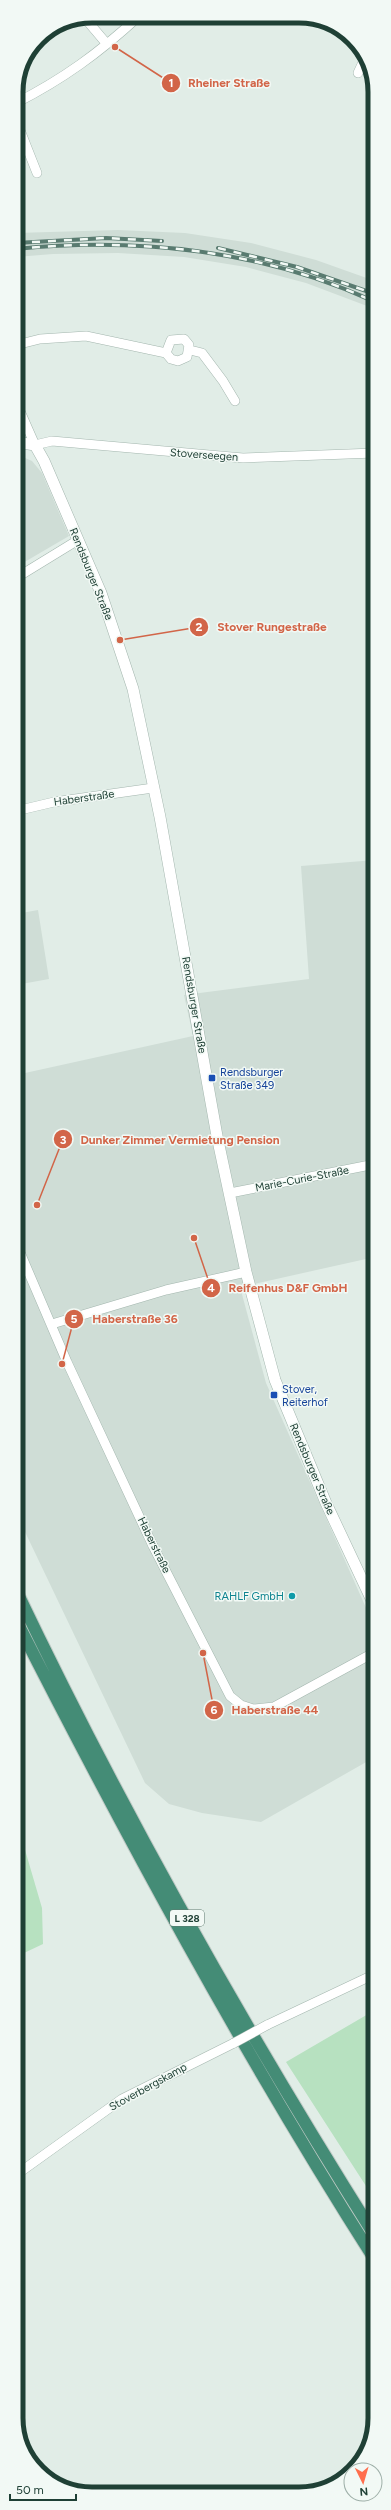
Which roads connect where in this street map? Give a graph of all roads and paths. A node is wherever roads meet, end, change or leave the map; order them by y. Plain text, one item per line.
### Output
1 (89, 23) edge
2 (130, 23) edge
3 (106, 43) junction
4 (362, 64) edge
5 (358, 73) dead end
6 (23, 100) edge
7 (23, 138) edge
8 (37, 173) dead end
9 (23, 344) edge
10 (190, 350) junction
11 (166, 353) junction
12 (235, 401) dead end
13 (23, 418) edge
14 (23, 443) edge
15 (35, 445) junction
16 (368, 453) edge
17 (78, 540) junction
18 (23, 574) edge
19 (152, 788) junction
20 (23, 809) edge
21 (368, 1165) edge
22 (230, 1193) junction
23 (23, 1259) edge
24 (246, 1272) junction
25 (52, 1324) junction
26 (368, 1592) edge
27 (23, 1604) edge
28 (23, 1634) edge
29 (368, 1656) edge
30 (368, 1977) edge
31 (23, 2170) edge
32 (368, 2225) edge
33 (368, 2249) edge

1 - 3 street
2 - 3 street
3 - 6 street
4 - 5 street
7 - 8 street
9 - 11 street
10 - 11 street
10 - 11 street
10 - 12 street
13 - 15 street, Rendsburger Straße
14 - 15 street
15 - 16 street, Stoverseegen
15 - 17 street, Rendsburger Straße
17 - 18 street
17 - 19 street, Rendsburger Straße
19 - 20 street, Haberstraße
19 - 22 street, Rendsburger Straße
21 - 22 street, Marie-Curie-Straße
22 - 24 street, Rendsburger Straße
23 - 25 street, Haberstraße
24 - 25 street
24 - 26 street, Rendsburger Straße
25 - 29 street, Haberstraße
27 - 32 highway, L 328
28 - 33 highway, L 328
30 - 31 street, Stoverbergskamp, bridge

